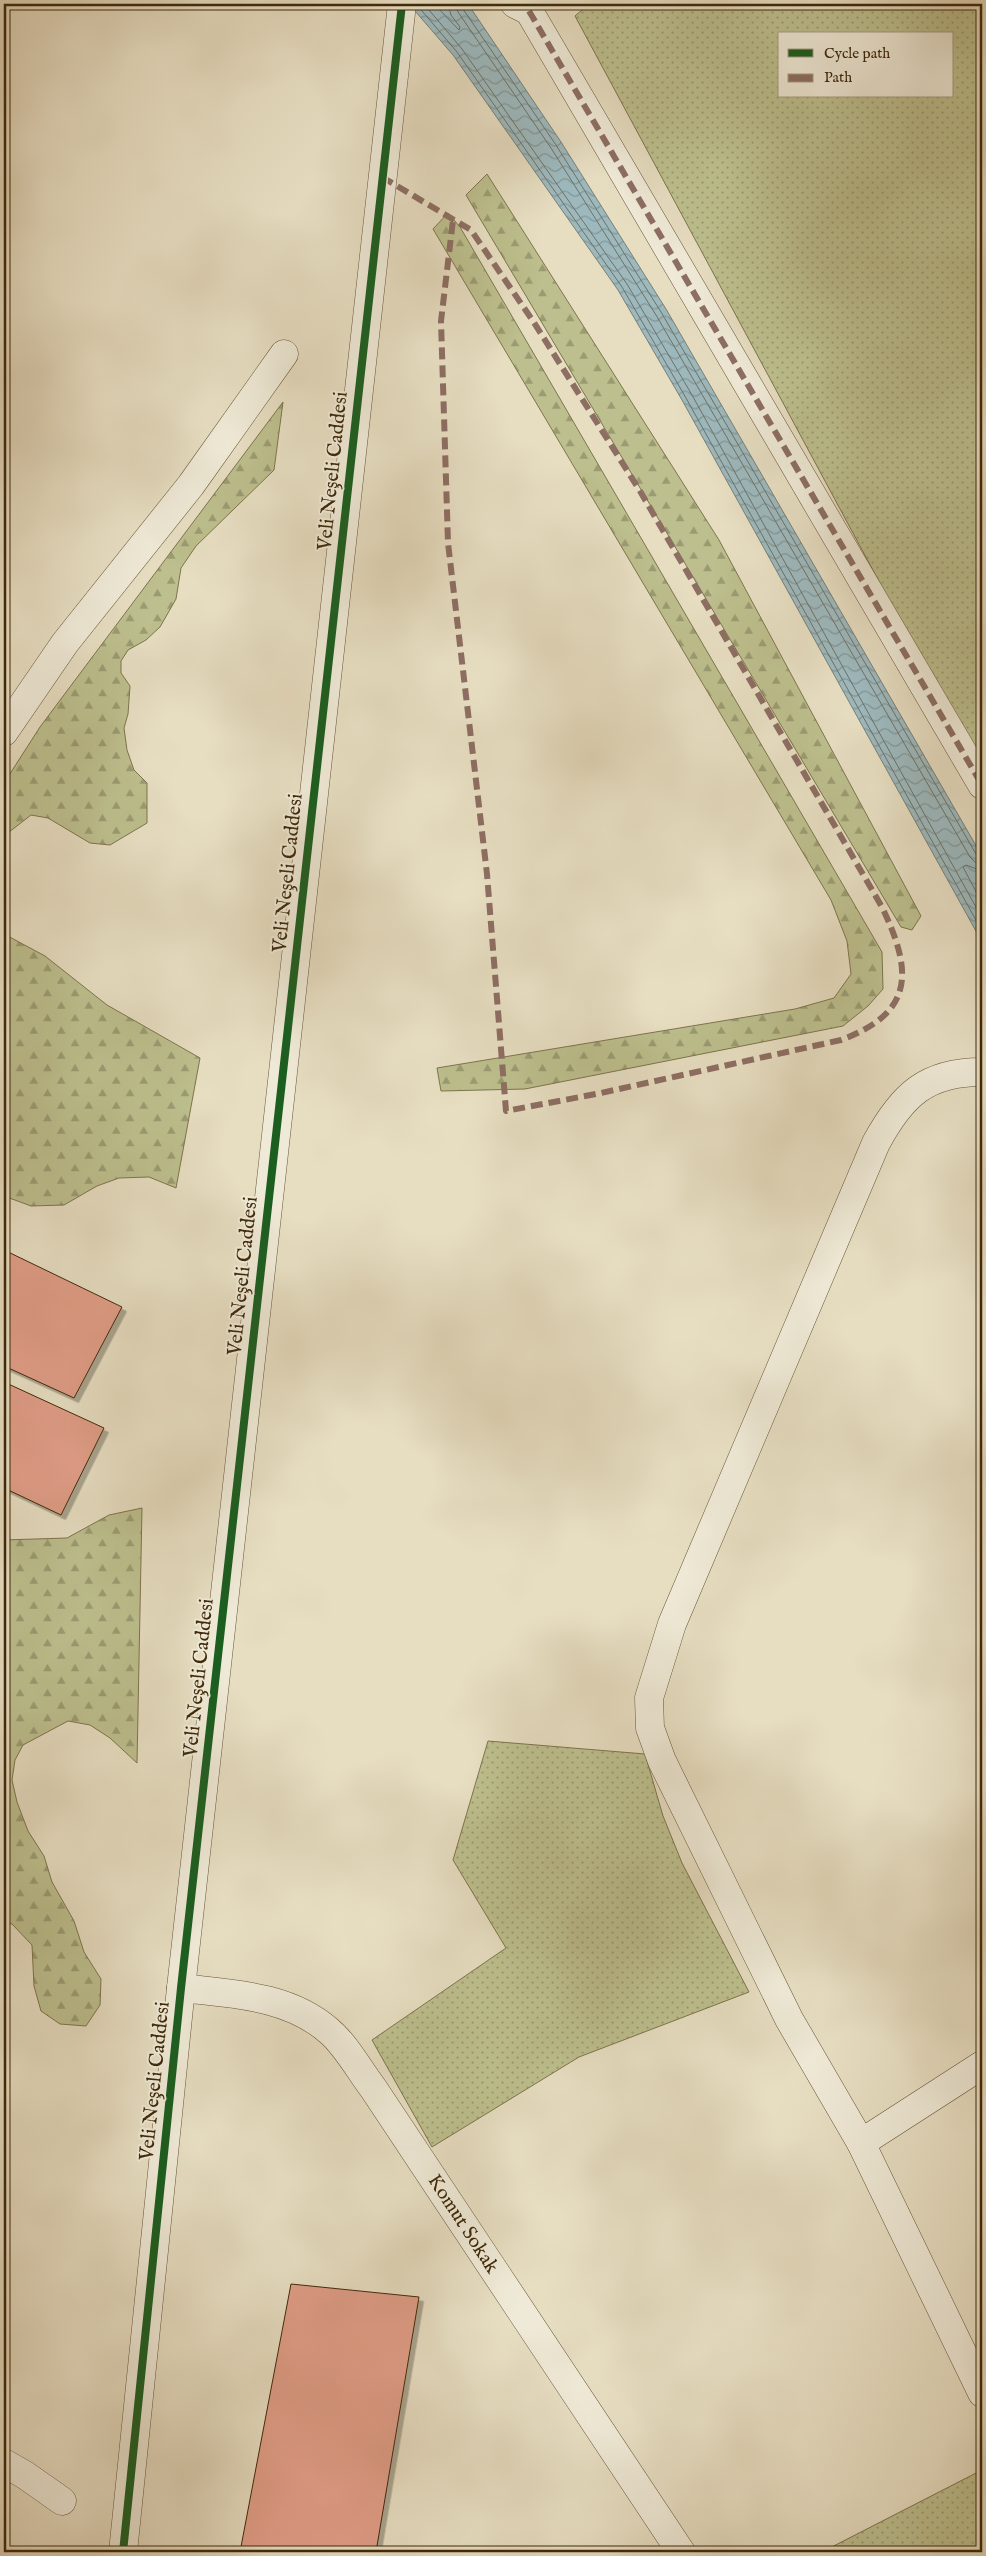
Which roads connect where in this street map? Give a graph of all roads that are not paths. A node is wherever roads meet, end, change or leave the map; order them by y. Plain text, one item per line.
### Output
1 (402, 4) edge
2 (527, 6) edge
3 (284, 354) dead end
4 (4, 732) edge
5 (982, 785) edge
6 (982, 1072) edge
7 (181, 1988) junction
8 (982, 2065) edge
9 (861, 2143) junction
10 (982, 2393) edge
11 (4, 2464) edge
12 (62, 2501) dead end
13 (123, 2552) edge
14 (681, 2552) edge

1 - 7 street, Veli Neşeli Caddesi
2 - 5 street
3 - 4 street
6 - 9 street
7 - 13 street, Veli Neşeli Caddesi
7 - 14 street, Komut Sokak
8 - 9 street
9 - 10 street
11 - 12 street

